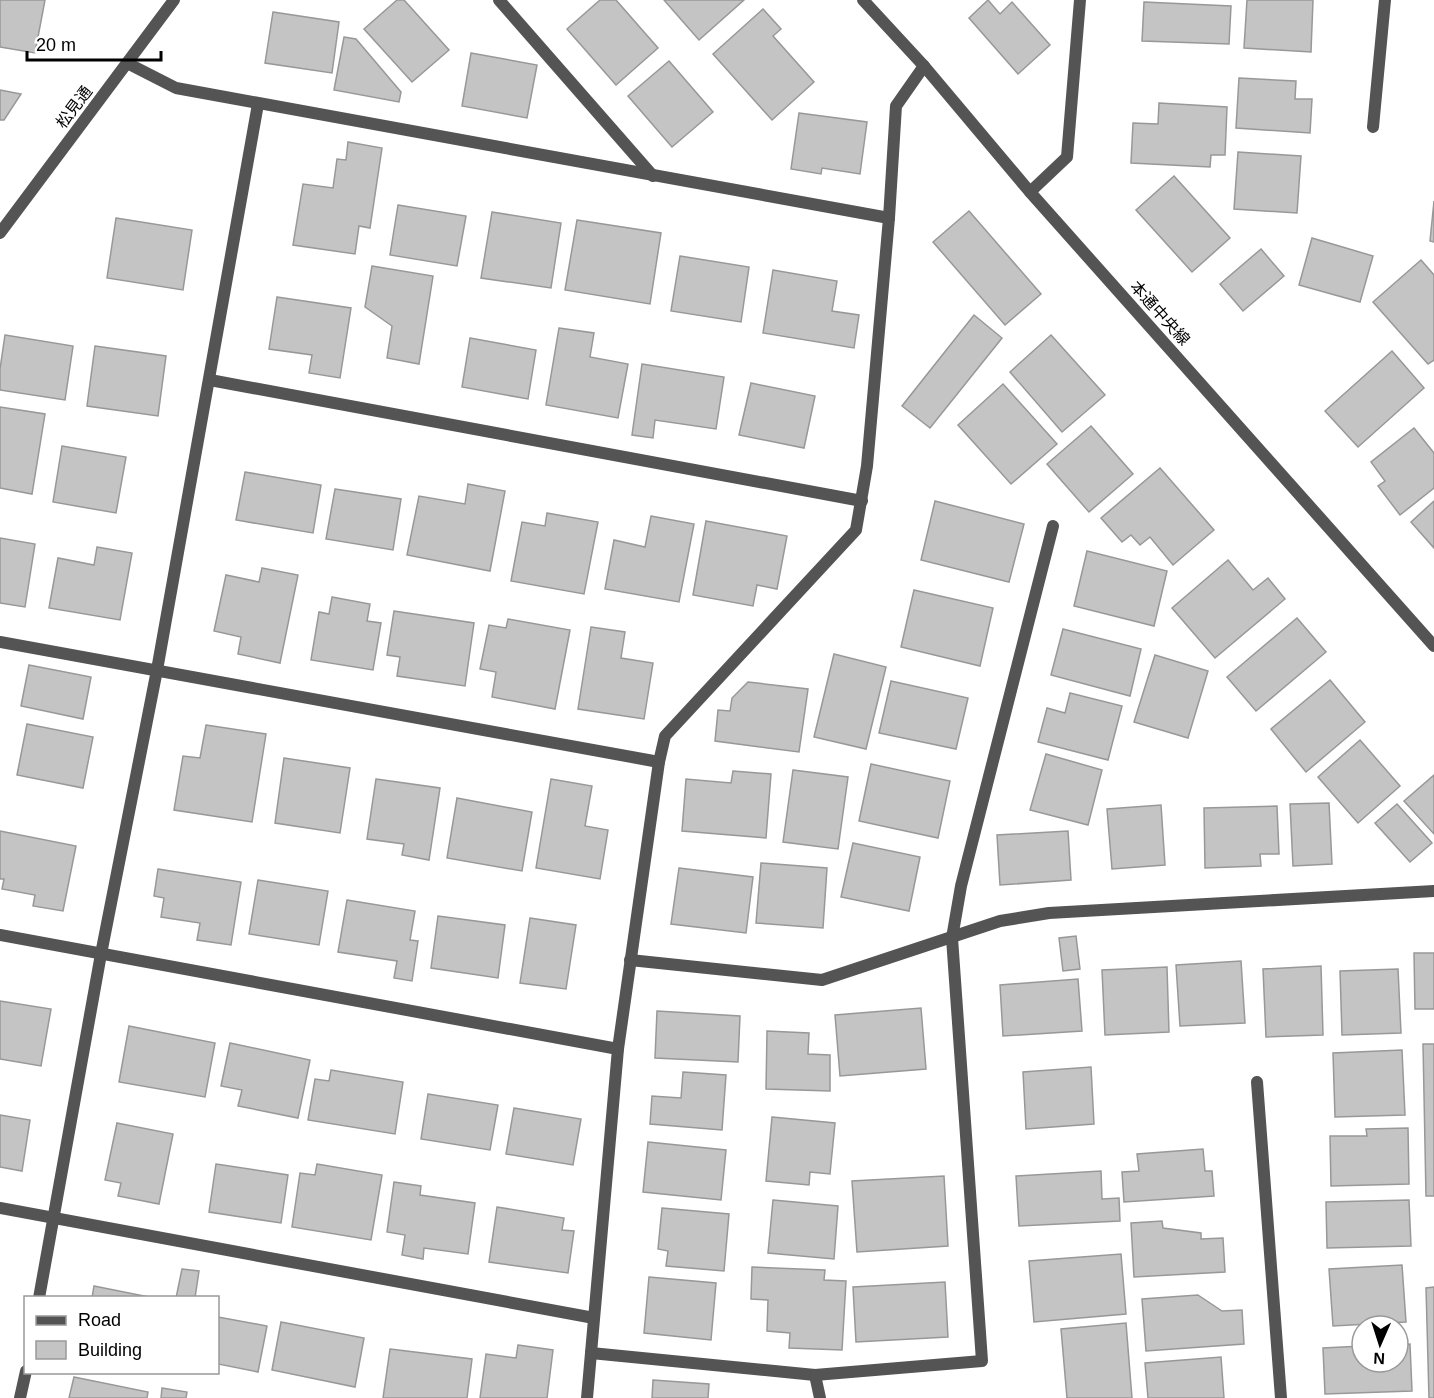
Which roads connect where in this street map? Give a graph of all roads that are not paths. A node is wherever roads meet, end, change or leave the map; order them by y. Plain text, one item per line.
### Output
1 (174, 0) edge
2 (499, 0) edge
3 (863, 0) edge
4 (1080, 0) edge
5 (1385, 0) edge
6 (127, 63) junction
7 (924, 66) junction
8 (258, 104) junction
9 (1373, 127) dead end
10 (652, 176) junction
11 (1030, 192) junction
12 (889, 218) junction
13 (0, 233) edge
14 (210, 380) junction
15 (862, 501) junction
16 (1053, 526) dead end
17 (0, 642) edge
18 (1434, 646) edge
19 (156, 670) junction
20 (659, 762) junction
21 (1434, 891) edge
22 (0, 935) edge
23 (952, 938) junction
24 (101, 954) junction
25 (630, 960) junction
26 (618, 1049) junction
27 (1257, 1082) dead end
28 (0, 1208) edge
29 (54, 1218) junction
30 (39, 1296) edge
31 (594, 1318) junction
32 (591, 1353) junction
33 (25, 1374) edge
34 (815, 1375) junction
35 (20, 1398) edge
36 (587, 1398) edge
37 (820, 1398) edge
38 (1281, 1398) edge

1 - 6 street, 松見通
2 - 10 street
3 - 7 street, 本通中央線
4 - 11 street
5 - 9 street
6 - 8 street
6 - 13 street, 松見通
7 - 11 street, 本通中央線
7 - 12 street
8 - 10 street
8 - 14 street
10 - 12 street
11 - 18 street, 本通中央線
12 - 15 street
14 - 15 street
14 - 19 street
15 - 20 street
16 - 23 street
17 - 19 street
19 - 20 street
19 - 24 street
20 - 25 street
21 - 23 street
22 - 24 street
23 - 25 street
23 - 34 street
24 - 26 street
24 - 29 street
25 - 26 street
26 - 31 street
27 - 38 street
28 - 29 street
29 - 30 street
29 - 31 street
31 - 32 street
32 - 34 street
32 - 36 street
33 - 35 street
34 - 37 street

